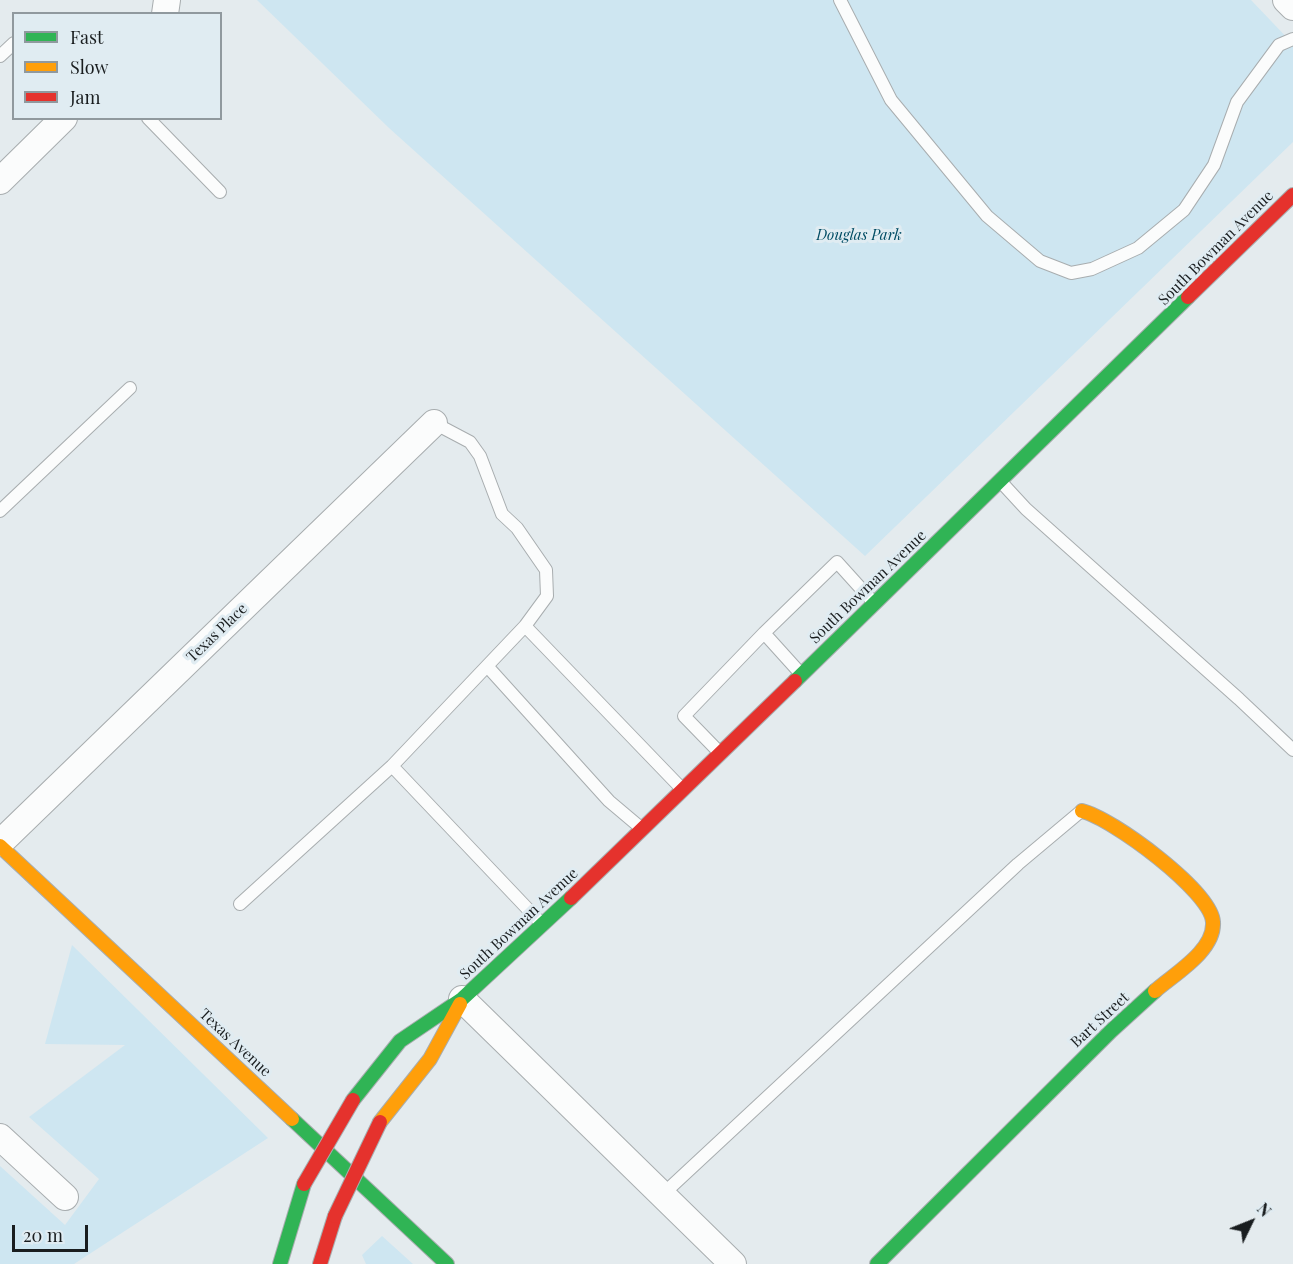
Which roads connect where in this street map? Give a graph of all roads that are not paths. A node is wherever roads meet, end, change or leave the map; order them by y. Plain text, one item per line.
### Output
1 (840, 0) edge
2 (1286, 0) edge
3 (1293, 8) edge
4 (1293, 39) edge
5 (12, 45) edge
6 (0, 56) edge
7 (62, 120) edge
8 (150, 120) edge
9 (0, 181) edge
10 (219, 192) dead end
11 (1293, 195) edge
12 (130, 388) dead end
13 (434, 423) joint
14 (1001, 482) junction
15 (0, 511) edge
16 (875, 604) junction
17 (525, 626) junction
18 (764, 633) junction
19 (487, 666) junction
20 (802, 674) junction
21 (1293, 750) edge
22 (721, 754) junction
23 (392, 766) junction
24 (684, 791) junction
25 (1082, 811) joint
26 (643, 830) junction
27 (0, 844) edge
28 (240, 903) dead end
29 (542, 925) junction
30 (462, 999) junction
31 (0, 1137) edge
32 (661, 1196) junction
33 (65, 1197) dead end
34 (280, 1264) edge
35 (320, 1264) edge
36 (447, 1264) edge
37 (733, 1264) edge
38 (878, 1264) edge

1 - 4 lane
2 - 3 street
5 - 6 lane
7 - 9 street
8 - 10 lane
11 - 14 main road, South Bowman Avenue
12 - 15 lane
13 - 17 lane
13 - 27 street, Texas Place
14 - 16 main road, South Bowman Avenue
14 - 21 lane
16 - 18 lane
16 - 20 main road, South Bowman Avenue
17 - 19 lane
17 - 24 lane
18 - 20 lane
18 - 22 lane
19 - 23 lane
19 - 26 lane
20 - 22 main road, South Bowman Avenue
22 - 24 main road, South Bowman Avenue
23 - 28 lane
23 - 29 lane
24 - 26 main road, South Bowman Avenue
25 - 32 lane
25 - 38 main road, Bart Street
26 - 29 main road, South Bowman Avenue
27 - 36 main road, Texas Avenue
29 - 30 main road, South Bowman Avenue
30 - 32 street
30 - 34 main road, South Bowman Avenue, bridge
30 - 35 main road, South Bowman Avenue, bridge
31 - 33 street
32 - 37 street

